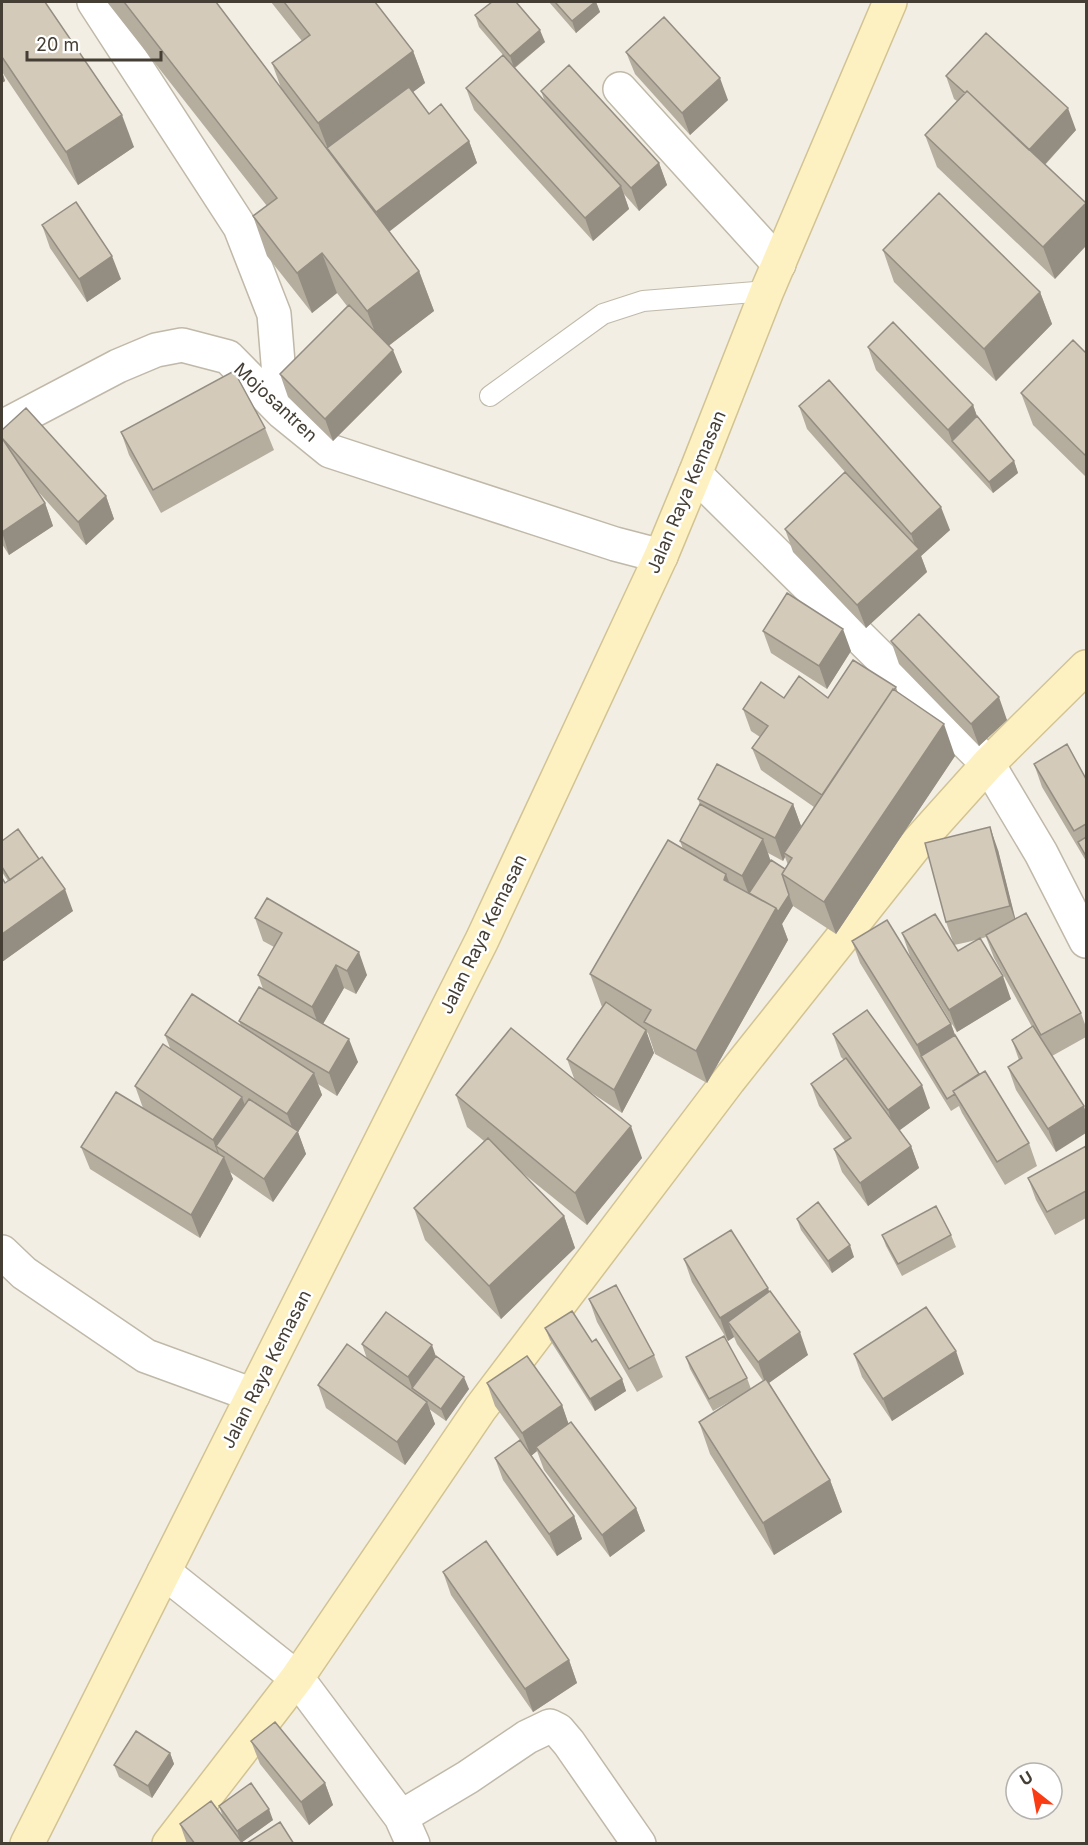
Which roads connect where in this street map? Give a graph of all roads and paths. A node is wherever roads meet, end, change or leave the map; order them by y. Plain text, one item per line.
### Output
1 (94, 2) edge
2 (890, 2) edge
3 (620, 89) dead end
4 (773, 278) junction
5 (490, 396) dead end
6 (282, 412) junction
7 (2, 427) edge
8 (695, 474) junction
9 (661, 556) junction
10 (1086, 667) edge
11 (988, 764) junction
12 (1086, 941) edge
13 (2, 1252) edge
14 (253, 1395) junction
15 (164, 1572) junction
16 (297, 1678) junction
17 (407, 1830) edge
18 (27, 1844) edge
19 (168, 1844) edge
20 (639, 1844) edge

1 - 6 street
2 - 4 main road, Jalan Raya Kemasan
3 - 4 street
4 - 5 lane
4 - 8 main road, Jalan Raya Kemasan
6 - 7 street, Mojosantren
6 - 9 street, Mojosantren
8 - 9 main road, Jalan Raya Kemasan
8 - 11 street
9 - 14 main road, Jalan Raya Kemasan
10 - 11 main road
11 - 12 street
11 - 16 main road
13 - 14 street
14 - 15 main road, Jalan Raya Kemasan
15 - 16 street
15 - 18 main road, Jalan Raya Kemasan
16 - 17 street
16 - 19 main road
17 - 20 street

